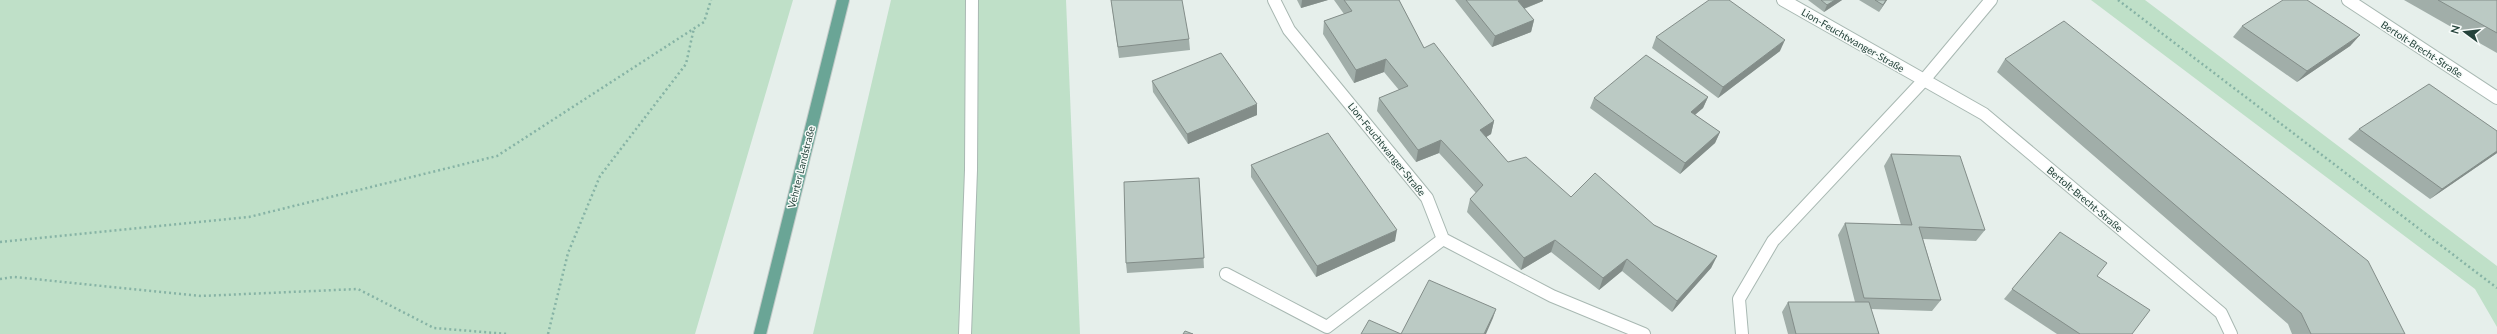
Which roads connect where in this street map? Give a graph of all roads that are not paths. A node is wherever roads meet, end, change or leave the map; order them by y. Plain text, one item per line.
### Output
1 (842, 0) edge
2 (972, 0) edge
3 (1274, 0) edge
4 (1783, 0) edge
5 (1990, 0) edge
6 (2348, 0) edge
7 (1924, 80) junction
8 (2497, 98) edge
9 (1443, 239) junction
10 (1226, 274) dead end
11 (760, 334) edge
12 (965, 334) edge
13 (1644, 334) edge
14 (1742, 334) edge
15 (2231, 334) edge

1 - 11 main road, Vehrter Landstraße
2 - 12 street
3 - 9 street, Lion-Feuchtwanger-Straße
4 - 7 street, Lion-Feuchtwanger-Straße
5 - 7 street
6 - 8 street, Bertolt-Brecht-Straße
7 - 14 street
7 - 15 street, Bertolt-Brecht-Straße
9 - 10 street
9 - 13 street

